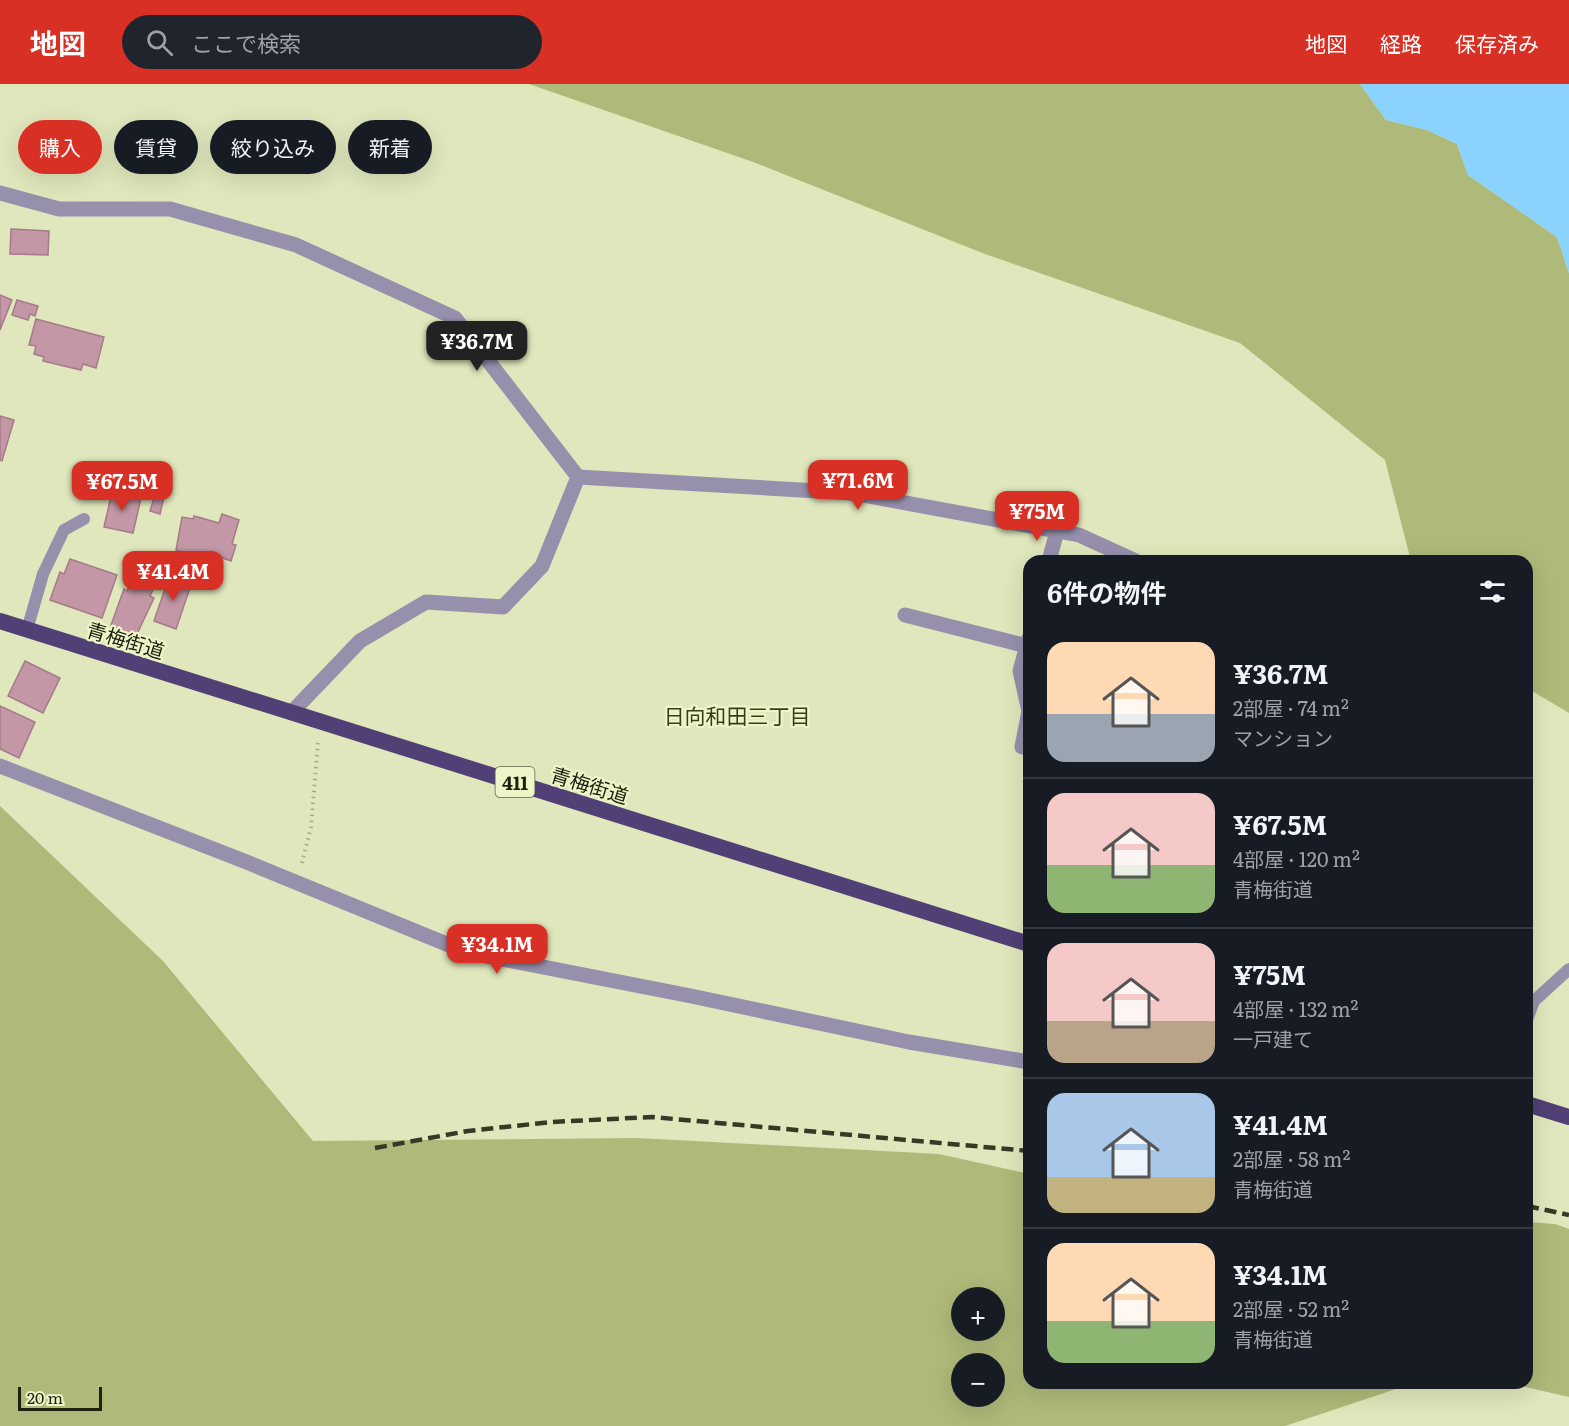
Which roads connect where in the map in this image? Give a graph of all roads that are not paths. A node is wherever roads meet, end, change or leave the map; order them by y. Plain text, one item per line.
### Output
1 (0, 193) edge
2 (578, 477) junction
3 (84, 519) dead end
4 (1057, 531) junction
5 (1051, 555) edge
6 (1123, 555) edge
7 (905, 615) dead end
8 (0, 621) edge
9 (27, 630) junction
10 (1023, 641) edge
11 (1023, 660) edge
12 (1023, 684) edge
13 (292, 712) junction
14 (1023, 742) edge
15 (1022, 747) dead end
16 (0, 766) edge
17 (1023, 942) edge
18 (1569, 969) edge
19 (1533, 1004) edge
20 (1023, 1061) edge
21 (1533, 1106) edge
22 (1569, 1117) edge

1 - 2 street
2 - 4 street
2 - 13 street
3 - 9 lane
4 - 5 street
4 - 6 street
7 - 10 street
8 - 9 highway, 青梅街道 / 411
9 - 13 highway, 青梅街道 / 411
11 - 12 street
13 - 17 highway, 青梅街道 / 411
14 - 15 street
16 - 20 street
18 - 19 lane
21 - 22 highway

